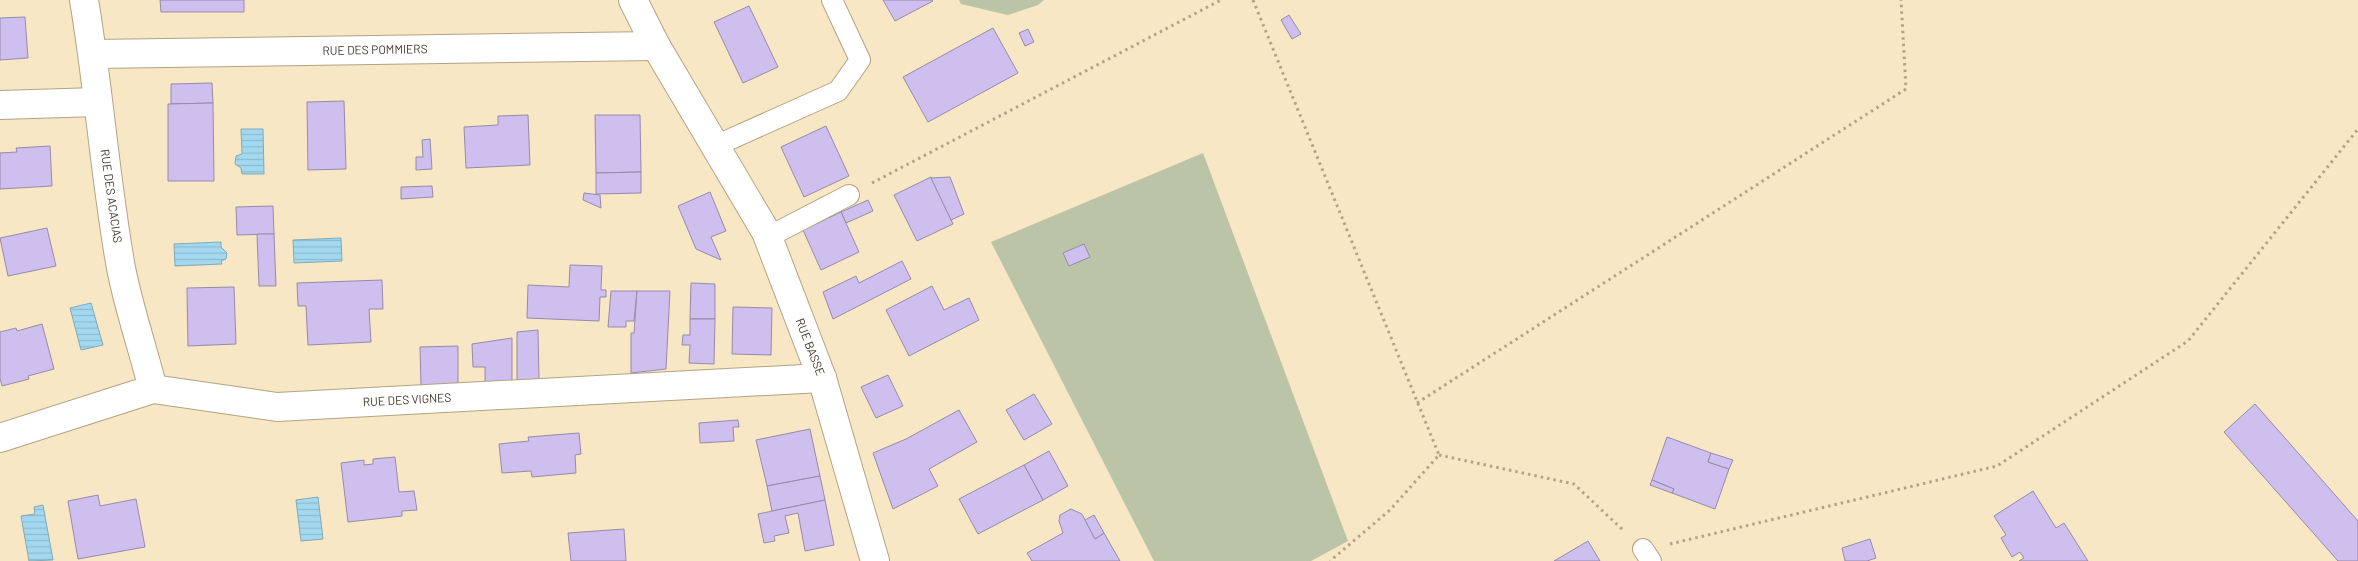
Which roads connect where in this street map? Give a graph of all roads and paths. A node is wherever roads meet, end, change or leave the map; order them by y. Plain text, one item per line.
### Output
1 (84, 0) edge
2 (633, 0) edge
3 (832, 0) edge
4 (1221, 0) edge
5 (1253, 0) edge
6 (1901, 0) edge
7 (656, 46) junction
8 (93, 54) junction
9 (97, 102) junction
10 (0, 105) edge
11 (2358, 129) edge
12 (715, 146) junction
13 (849, 195) joint
14 (768, 237) junction
15 (822, 378) junction
16 (153, 389) junction
17 (1417, 402) junction
18 (0, 438) edge
19 (1439, 456) junction
20 (1647, 555) edge
21 (875, 561) edge
22 (1330, 561) edge

1 - 8 street, RUE DES ACACIAS
2 - 7 street, RUE BASSE
3 - 12 lane
4 - 13 path
5 - 17 path
6 - 17 path
7 - 8 street, RUE DES POMMIERS
7 - 12 street, RUE BASSE
8 - 9 street, RUE DES ACACIAS
9 - 10 street
9 - 16 street, RUE DES ACACIAS
11 - 20 path
12 - 14 street, RUE BASSE
13 - 14 lane
14 - 15 street, RUE BASSE
15 - 16 street, RUE DES VIGNES
15 - 21 street, RUE BASSE
16 - 18 street, RUE DES VIGNES
17 - 19 path
19 - 20 path
19 - 22 path

